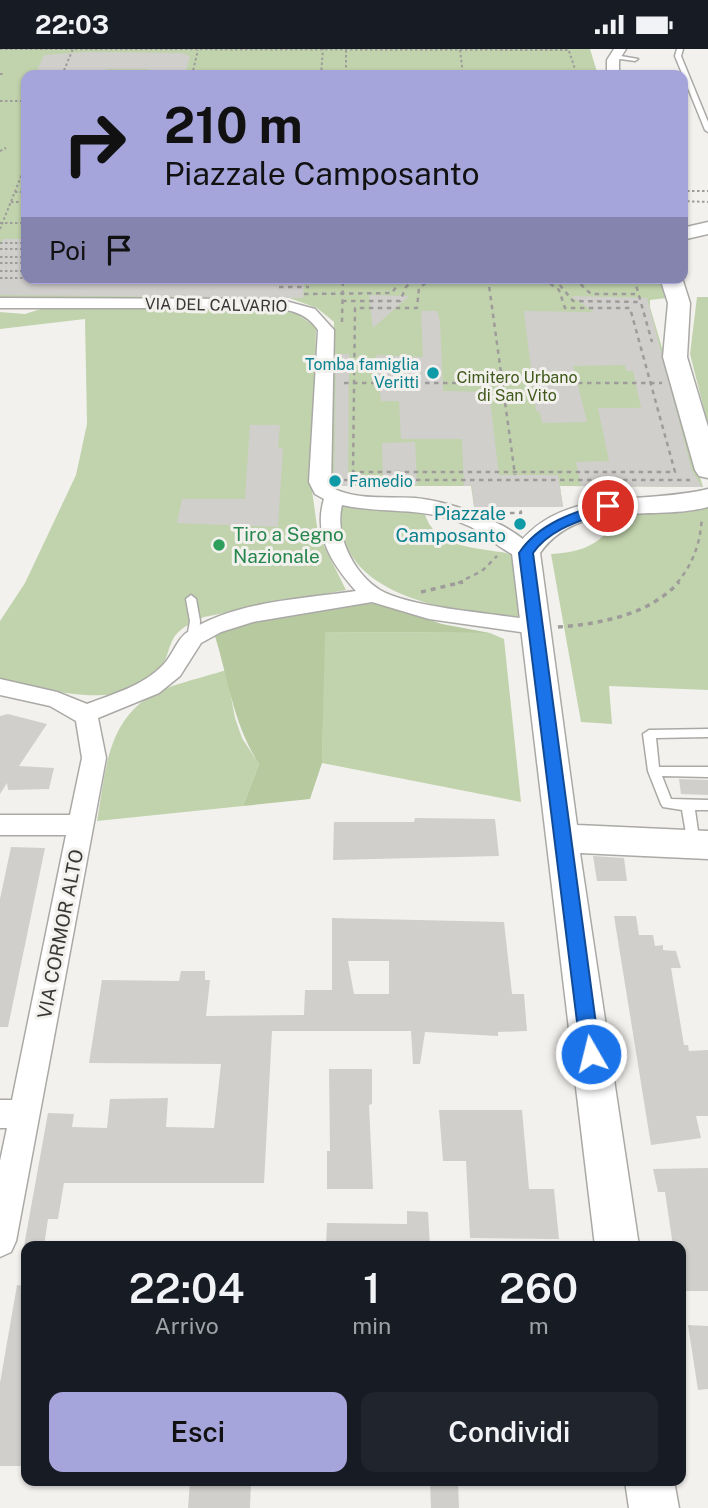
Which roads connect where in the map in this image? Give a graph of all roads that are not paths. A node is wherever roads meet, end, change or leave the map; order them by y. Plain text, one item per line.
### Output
1 (680, 49) edge
2 (614, 54) edge
3 (635, 59) dead end
4 (684, 70) edge
5 (688, 81) edge
6 (708, 130) edge
7 (673, 284) edge
8 (0, 303) edge
9 (698, 469) edge
10 (336, 488) junction
11 (703, 499) edge
12 (513, 553) junction
13 (373, 594) junction
14 (191, 599) dead end
15 (535, 627) junction
16 (193, 638) junction
17 (0, 687) edge
18 (84, 715) junction
19 (708, 733) edge
20 (654, 771) junction
21 (708, 772) edge
22 (688, 805) junction
23 (708, 805) edge
24 (0, 825) edge
25 (81, 825) junction
26 (561, 838) junction
27 (701, 845) edge
28 (13, 1114) edge
29 (0, 1241) edge
30 (616, 1241) edge
31 (651, 1486) edge
32 (654, 1508) edge

1 - 4 lane
2 - 3 lane
5 - 6 lane
7 - 9 street
8 - 10 street, VIA DEL CALVARIO
10 - 12 street
10 - 13 street
11 - 12 street
12 - 15 street
13 - 15 street
13 - 16 street
14 - 16 lane
15 - 26 street
16 - 18 street
17 - 18 street
18 - 25 street, VIA CORMOR ALTO
19 - 20 lane
20 - 21 lane
20 - 22 lane
22 - 23 lane
22 - 27 lane
24 - 25 street
25 - 28 street, VIA CORMOR ALTO
26 - 27 street
26 - 30 street
28 - 29 street, VIA CORMOR ALTO
31 - 32 street

